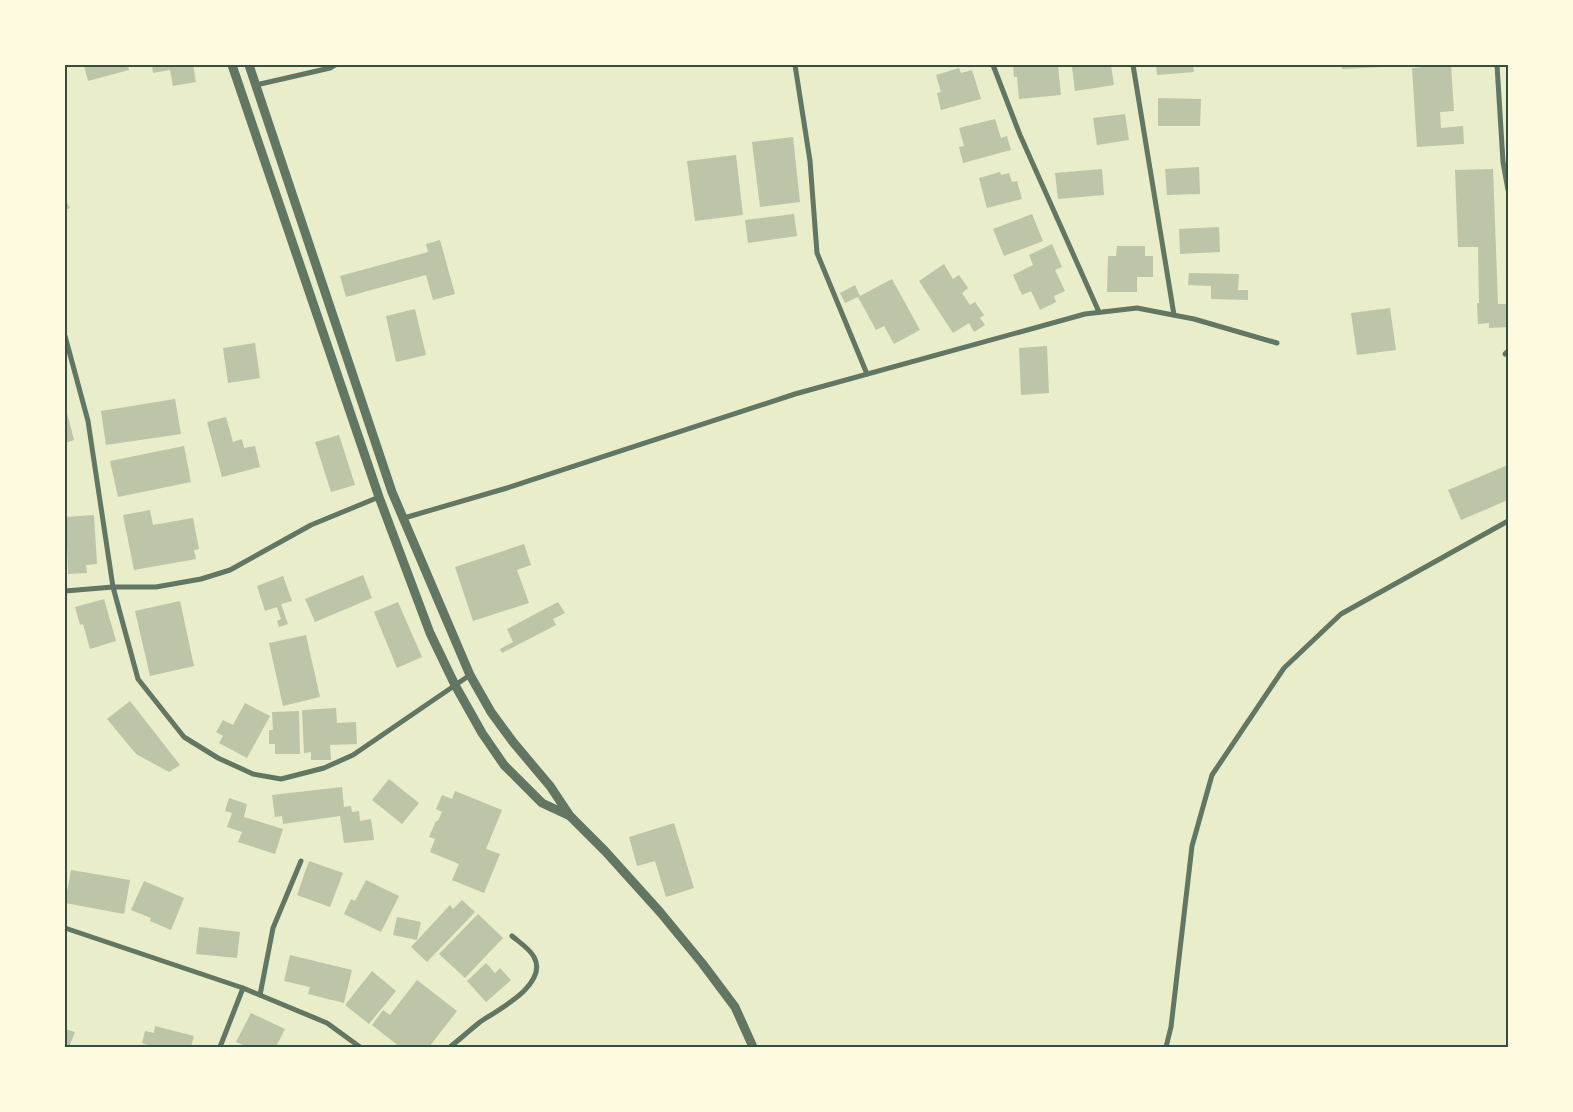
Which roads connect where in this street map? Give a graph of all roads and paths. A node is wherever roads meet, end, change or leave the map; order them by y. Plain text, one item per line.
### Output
1 (232, 65) edge
2 (249, 65) edge
3 (335, 65) edge
4 (795, 65) edge
5 (993, 65) edge
6 (1133, 65) edge
7 (1497, 65) edge
8 (256, 85) junction
9 (1508, 190) edge
10 (1099, 312) junction
11 (1174, 315) junction
12 (65, 336) edge
13 (1277, 343) dead end
14 (867, 374) junction
15 (379, 497) junction
16 (404, 518) junction
17 (1508, 521) edge
18 (113, 587) junction
19 (65, 591) edge
20 (470, 675) junction
21 (455, 685) junction
22 (570, 816) junction
23 (301, 861) dead end
24 (65, 928) edge
25 (512, 936) dead end
26 (243, 988) junction
27 (260, 994) junction
28 (220, 1047) edge
29 (360, 1047) edge
30 (450, 1047) edge
31 (753, 1047) edge
32 (1166, 1047) edge

1 - 15 street
2 - 8 street
3 - 8 street
4 - 14 street
5 - 10 street
6 - 11 street
7 - 9 street
8 - 16 street
10 - 11 street
10 - 14 street
11 - 13 street
12 - 18 street
14 - 16 street
15 - 18 street
15 - 21 street
16 - 20 street
17 - 32 street
18 - 19 street
18 - 21 street
20 - 21 street
20 - 22 street
21 - 22 street
22 - 31 street
23 - 27 street
24 - 26 street
25 - 30 street
26 - 27 street
26 - 28 street
27 - 29 street

